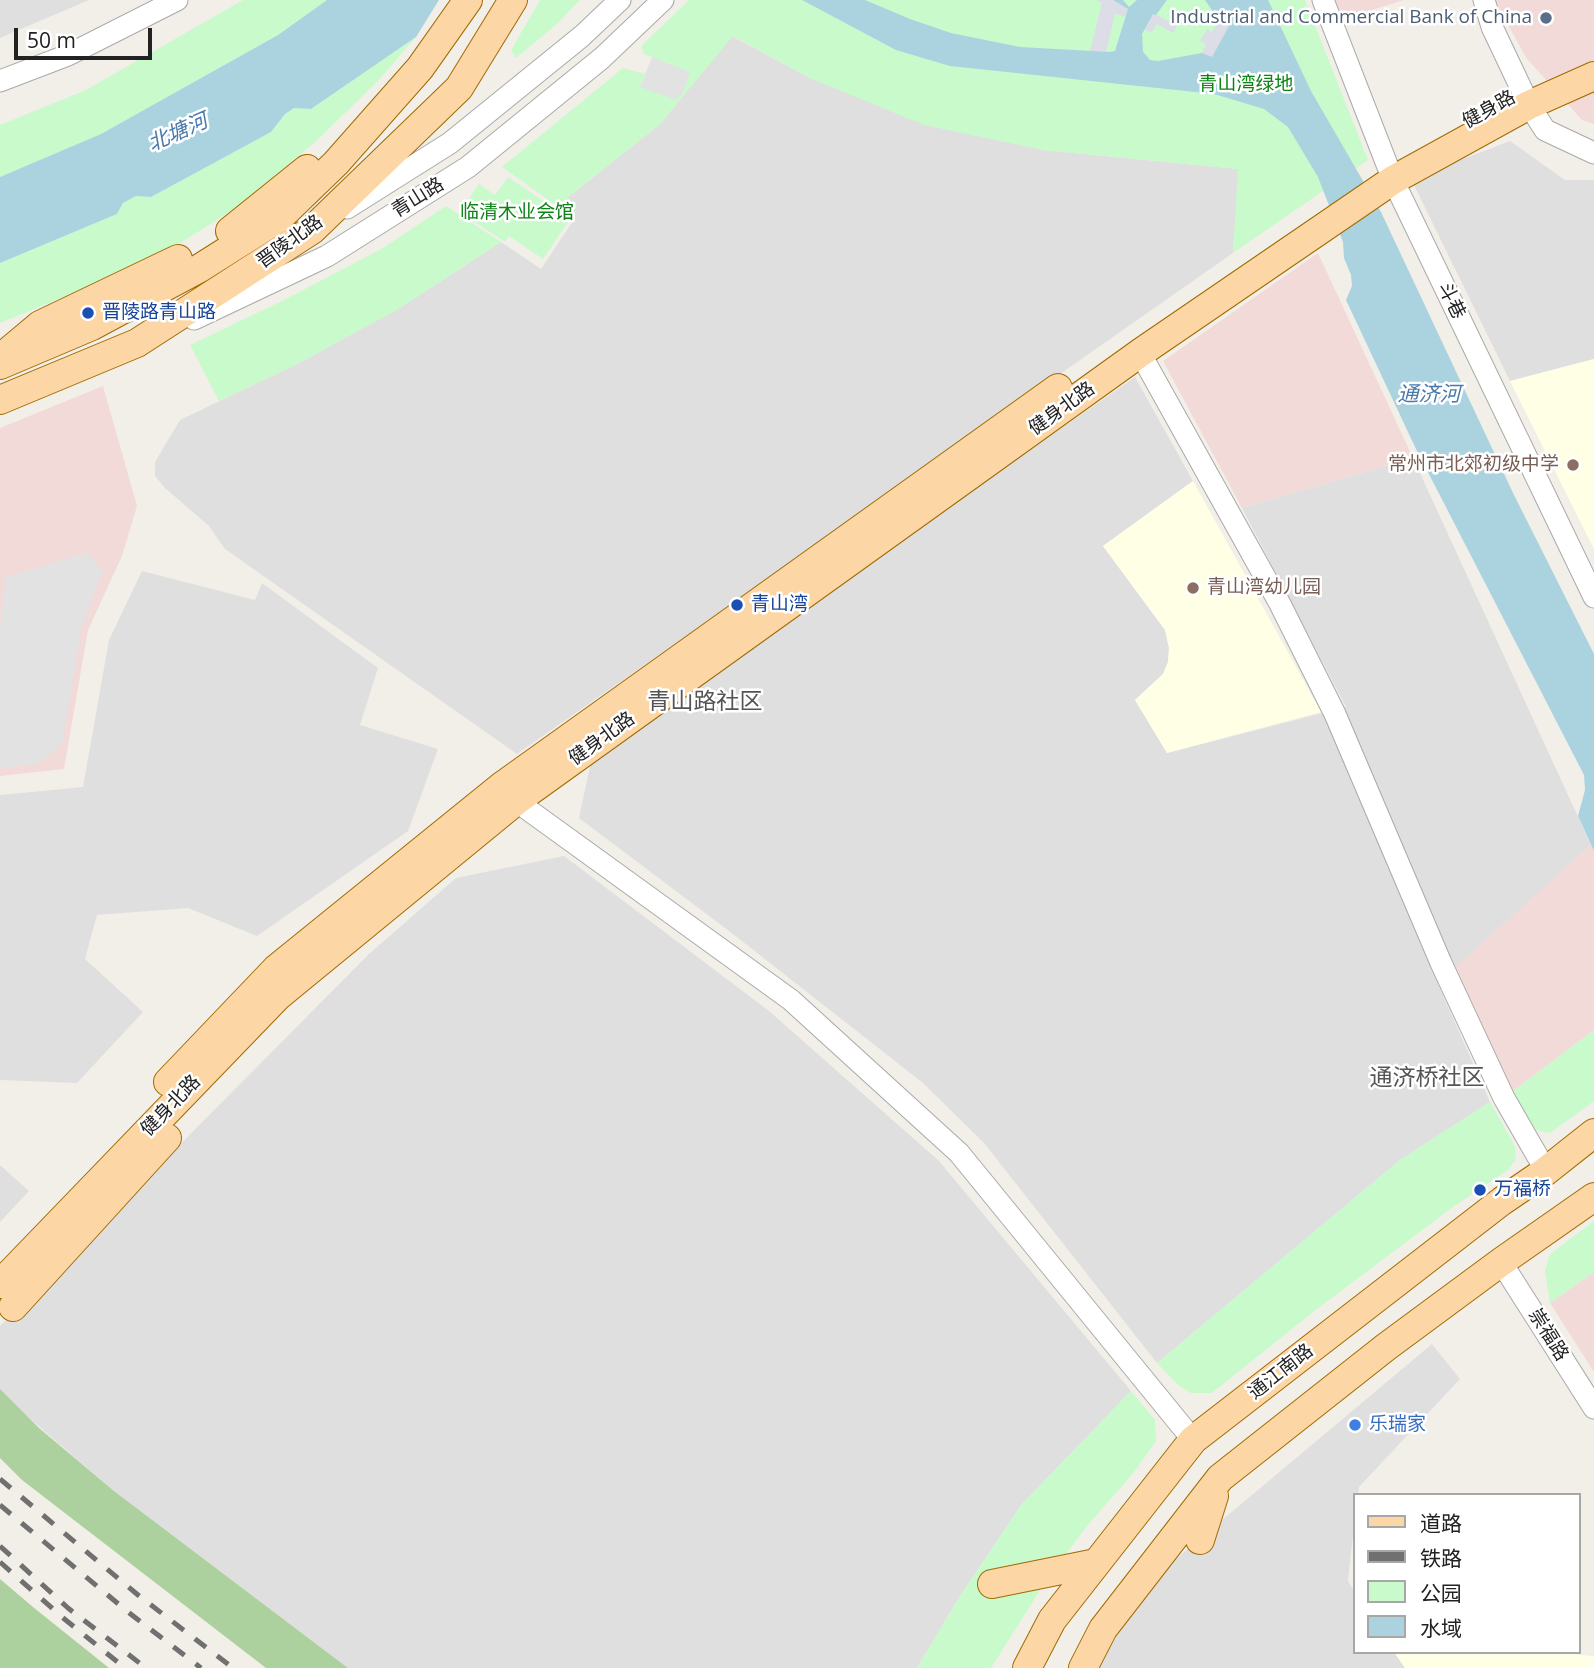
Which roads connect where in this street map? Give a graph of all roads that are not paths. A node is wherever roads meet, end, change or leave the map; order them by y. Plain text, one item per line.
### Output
1 (177, 0) edge
2 (452, 0) edge
3 (468, 0) edge
4 (513, 0) edge
5 (620, 0) edge
6 (663, 0) edge
7 (1323, 0) edge
8 (1484, 0) edge
9 (1594, 60) edge
10 (1594, 76) edge
11 (0, 81) edge
12 (1526, 98) junction
13 (1594, 153) edge
14 (1390, 173) junction
15 (312, 230) junction
16 (1297, 235) junction
17 (92, 326) junction
18 (137, 343) junction
19 (1140, 353) junction
20 (0, 359) edge
21 (0, 365) edge
22 (0, 400) edge
23 (1594, 597) edge
24 (516, 801) junction
25 (1594, 1133) edge
26 (1546, 1171) junction
27 (1594, 1197) edge
28 (0, 1259) edge
29 (1501, 1262) junction
30 (7, 1295) edge
31 (1594, 1408) edge
32 (1193, 1440) junction
33 (1220, 1478) junction
34 (1200, 1540) dead end
35 (1096, 1563) junction
36 (992, 1584) dead end
37 (1027, 1668) edge
38 (1083, 1668) edge

1 - 11 street
2 - 20 main road
3 - 17 main road, 晋陵北路
4 - 15 main road, 晋陵北路
5 - 15 street, 青山路
6 - 18 street, 青山路
7 - 14 street, 斗巷
8 - 12 street
9 - 12 main road, 健身路
10 - 12 main road, 健身路
12 - 13 street
12 - 14 main road, 健身路
14 - 16 main road, 健身路
14 - 23 street, 斗巷
15 - 17 street, 青山路
15 - 18 main road, 晋陵北路
16 - 19 main road, 健身北路
16 - 28 main road, 健身北路
17 - 21 main road, 晋陵北路
18 - 22 main road, 晋陵北路
19 - 24 main road, 健身北路
19 - 26 street
24 - 30 main road, 健身北路
24 - 32 street
25 - 26 main road, 通江南路
26 - 32 main road, 通江南路
27 - 29 main road
29 - 31 street, 崇福路
29 - 33 main road
32 - 35 main road, 通江南路
33 - 34 main road
33 - 38 main road
35 - 36 main road
35 - 37 main road, 通江南路

